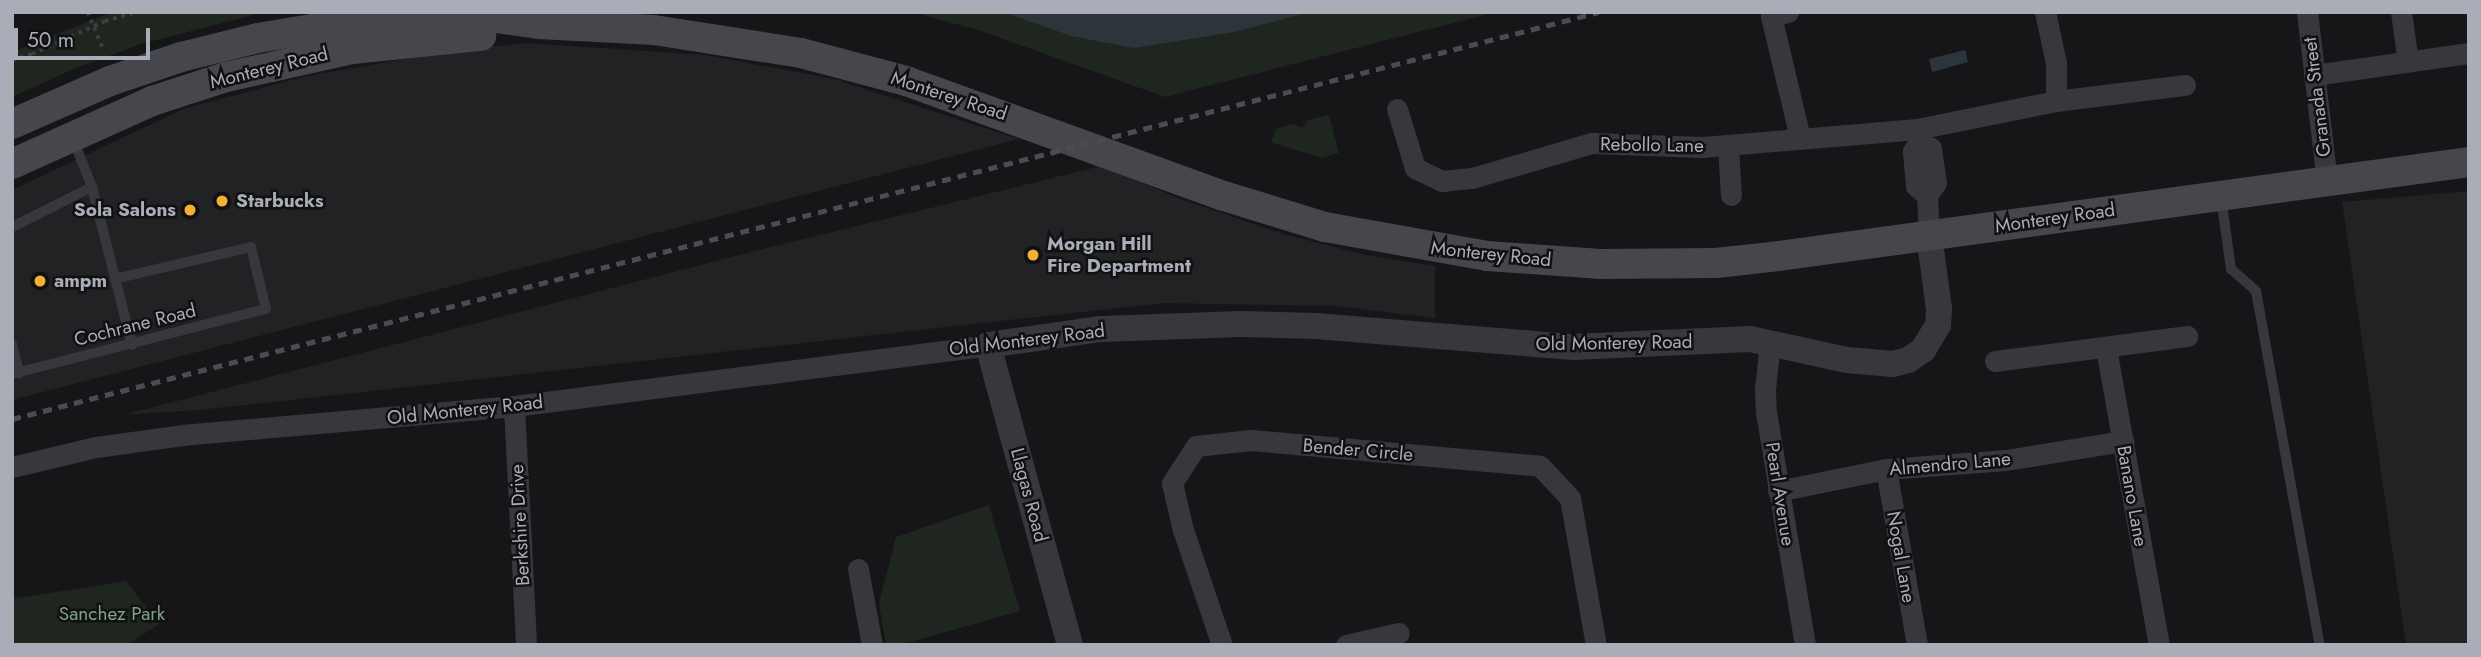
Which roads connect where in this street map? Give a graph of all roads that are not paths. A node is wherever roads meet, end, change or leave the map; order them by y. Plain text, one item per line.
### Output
1 (1788, 12) edge
2 (2045, 12) edge
3 (2307, 12) edge
4 (2401, 12) edge
5 (407, 15) edge
6 (539, 24) junction
7 (2469, 54) edge
8 (2408, 62) junction
9 (2314, 75) junction
10 (2185, 85) dead end
11 (2056, 101) junction
12 (1397, 109) dead end
13 (12, 124) edge
14 (72, 135) junction
15 (1918, 135) junction
16 (1800, 138) junction
17 (1728, 145) junction
18 (2469, 162) edge
19 (12, 164) edge
20 (2327, 182) junction
21 (92, 187) junction
22 (1731, 195) dead end
23 (2221, 196) junction
24 (12, 227) edge
25 (1929, 235) junction
26 (115, 279) junction
27 (2187, 336) dead end
28 (1770, 342) junction
29 (12, 344) edge
30 (132, 345) junction
31 (988, 345) junction
32 (2106, 348) junction
33 (1995, 361) dead end
34 (16, 373) edge
35 (514, 406) junction
36 (2123, 441) junction
37 (12, 467) edge
38 (1886, 469) junction
39 (1778, 491) junction
40 (858, 569) dead end
41 (1399, 633) dead end
42 (526, 645) edge
43 (872, 645) edge
44 (1070, 645) edge
45 (1222, 645) edge
46 (1346, 645) edge
47 (1596, 645) edge
48 (1805, 645) edge
49 (1917, 645) edge
50 (2159, 645) edge
51 (2320, 645) edge

1 - 16 street
2 - 11 street
3 - 9 street, Granada Street
4 - 8 street
5 - 6 main road, Monterey Road
5 - 13 main road, Monterey Road
6 - 14 main road, Monterey Road
6 - 25 main road, Monterey Road
7 - 8 street
8 - 9 street
9 - 20 street, Granada Street
10 - 11 street, Rebollo Lane
11 - 15 street, Rebollo Lane
12 - 17 street, Rebollo Lane
14 - 19 main road, Monterey Road
14 - 21 lane
15 - 16 street, Rebollo Lane
15 - 25 street
16 - 17 street, Rebollo Lane
17 - 22 street
18 - 20 main road, Monterey Road
20 - 23 main road, Monterey Road
21 - 24 lane
21 - 26 lane
23 - 25 main road, Monterey Road
23 - 51 lane
25 - 28 street, Old Monterey Road
26 - 30 lane
26 - 30 lane, Cochrane Road
27 - 32 street
28 - 31 street, Old Monterey Road
28 - 39 street, Pearl Avenue
29 - 34 lane
30 - 34 lane, Cochrane Road
31 - 35 street, Old Monterey Road
31 - 44 street, Llagas Road
32 - 33 street
32 - 36 street, Banano Lane
35 - 37 street, Old Monterey Road
35 - 42 street, Berkshire Drive
36 - 38 street, Almendro Lane
36 - 50 street, Banano Lane
38 - 39 street, Almendro Lane
38 - 49 street, Nogal Lane
39 - 48 street, Pearl Avenue
40 - 43 street
41 - 46 street
45 - 47 street, Bender Circle

